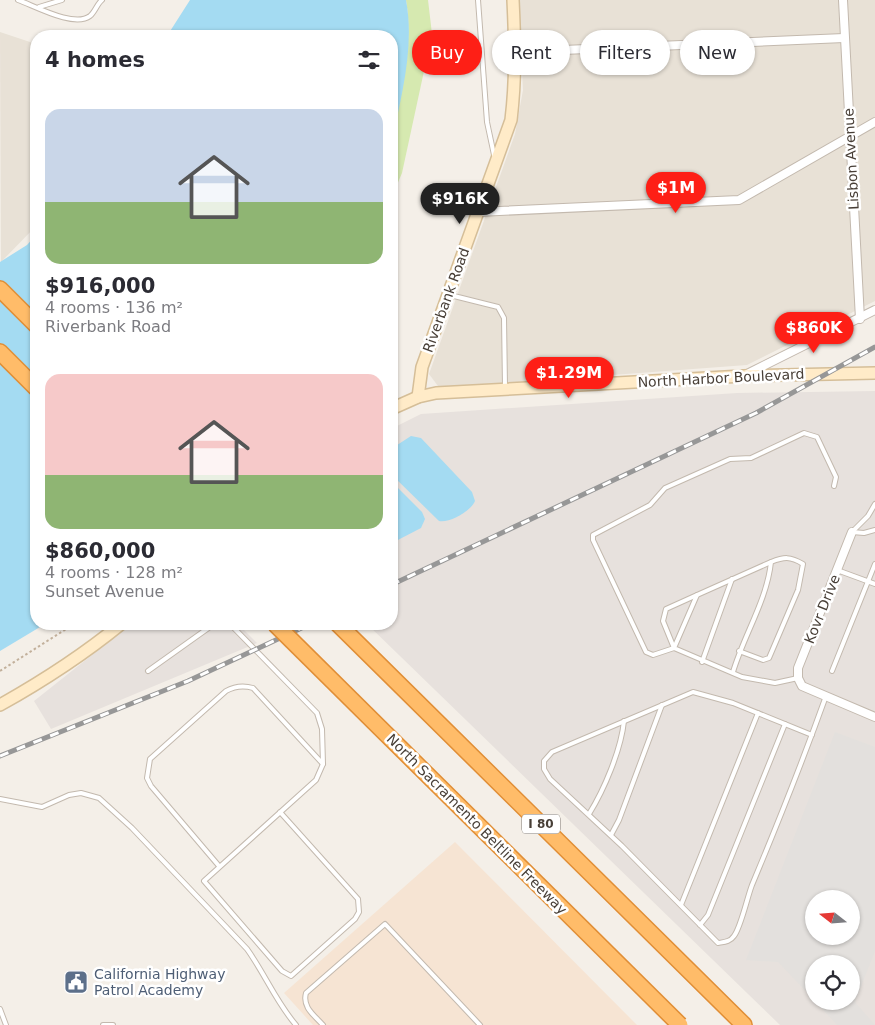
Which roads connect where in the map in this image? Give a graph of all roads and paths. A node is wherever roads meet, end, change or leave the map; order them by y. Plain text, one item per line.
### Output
1 (18, 0) edge
2 (62, 0) edge
3 (102, 0) edge
4 (478, 0) edge
5 (513, 0) edge
6 (843, 0) edge
7 (39, 8) junction
8 (515, 30) edge
9 (844, 38) junction
10 (570, 50) edge
11 (515, 75) edge
12 (875, 122) edge
13 (850, 137) junction
14 (496, 162) junction
15 (478, 212) junction
16 (0, 289) edge
17 (448, 295) junction
18 (875, 310) edge
19 (30, 319) edge
20 (860, 319) junction
21 (0, 352) edge
22 (875, 373) edge
23 (743, 376) junction
24 (30, 382) edge
25 (505, 389) junction
26 (418, 397) junction
27 (398, 406) edge
28 (834, 486) dead end
29 (875, 504) edge
30 (875, 530) edge
31 (852, 532) junction
32 (771, 562) junction
33 (875, 564) edge
34 (837, 570) junction
35 (732, 578) junction
36 (868, 581) junction
37 (875, 584) edge
38 (697, 595) junction
39 (65, 630) edge
40 (114, 630) edge
41 (206, 630) edge
42 (236, 630) edge
43 (281, 630) edge
44 (344, 630) edge
45 (674, 648) junction
46 (739, 651) junction
47 (702, 662) junction
48 (0, 671) edge
49 (148, 671) dead end
50 (832, 671) dead end
51 (733, 672) junction
52 (798, 678) junction
53 (826, 696) junction
54 (662, 704) junction
55 (0, 705) edge
56 (758, 713) junction
57 (875, 717) edge
58 (624, 721) junction
59 (785, 724) junction
60 (812, 735) junction
61 (322, 764) junction
62 (0, 799) edge
63 (280, 812) junction
64 (588, 814) junction
65 (610, 835) junction
66 (219, 866) junction
67 (681, 905) junction
68 (700, 925) junction
69 (0, 1009) edge
70 (6, 1025) edge
71 (103, 1025) edge
72 (113, 1025) edge
73 (296, 1025) edge
74 (322, 1025) edge
75 (480, 1025) edge
76 (680, 1025) edge
77 (744, 1025) edge

1 - 7 lane
2 - 7 lane
3 - 7 lane
4 - 14 lane
5 - 8 main road, Riverbank Road
6 - 9 street, Lisbon Avenue
9 - 10 street
9 - 13 street, Lisbon Avenue
11 - 14 main road, Riverbank Road
12 - 13 street
13 - 15 street
13 - 20 street, Lisbon Avenue
14 - 15 main road, Riverbank Road
15 - 17 main road, Riverbank Road
16 - 19 highway
17 - 25 lane
17 - 26 main road, Riverbank Road
18 - 20 street
20 - 23 street
21 - 24 highway
22 - 23 main road, North Harbor Boulevard
23 - 25 main road, North Harbor Boulevard
25 - 26 main road, North Harbor Boulevard
26 - 27 main road, North Harbor Boulevard
28 - 45 lane
29 - 31 lane
30 - 31 lane
31 - 34 street, Kovr Drive
32 - 35 lane
32 - 46 lane
32 - 46 lane
33 - 36 lane
34 - 36 lane
34 - 52 street, Kovr Drive
35 - 38 lane
35 - 47 lane
36 - 37 lane
36 - 50 lane
38 - 45 lane
38 - 45 lane
39 - 48 path
40 - 55 main road
41 - 49 lane
42 - 61 lane
43 - 76 highway, North Sacramento Beltline Freeway, bridge
44 - 77 highway, I 80
45 - 47 lane
46 - 51 lane
47 - 51 lane
51 - 52 lane
52 - 53 street
53 - 57 street
53 - 60 lane
54 - 56 lane
54 - 58 lane
54 - 65 lane
56 - 59 lane
56 - 67 lane
58 - 64 lane
58 - 64 lane
59 - 60 lane
59 - 68 lane
60 - 68 lane
61 - 63 lane
61 - 66 lane
62 - 73 lane
63 - 66 lane
63 - 66 lane
64 - 65 lane
65 - 67 lane
67 - 68 lane
69 - 70 lane
71 - 72 lane
74 - 75 lane

